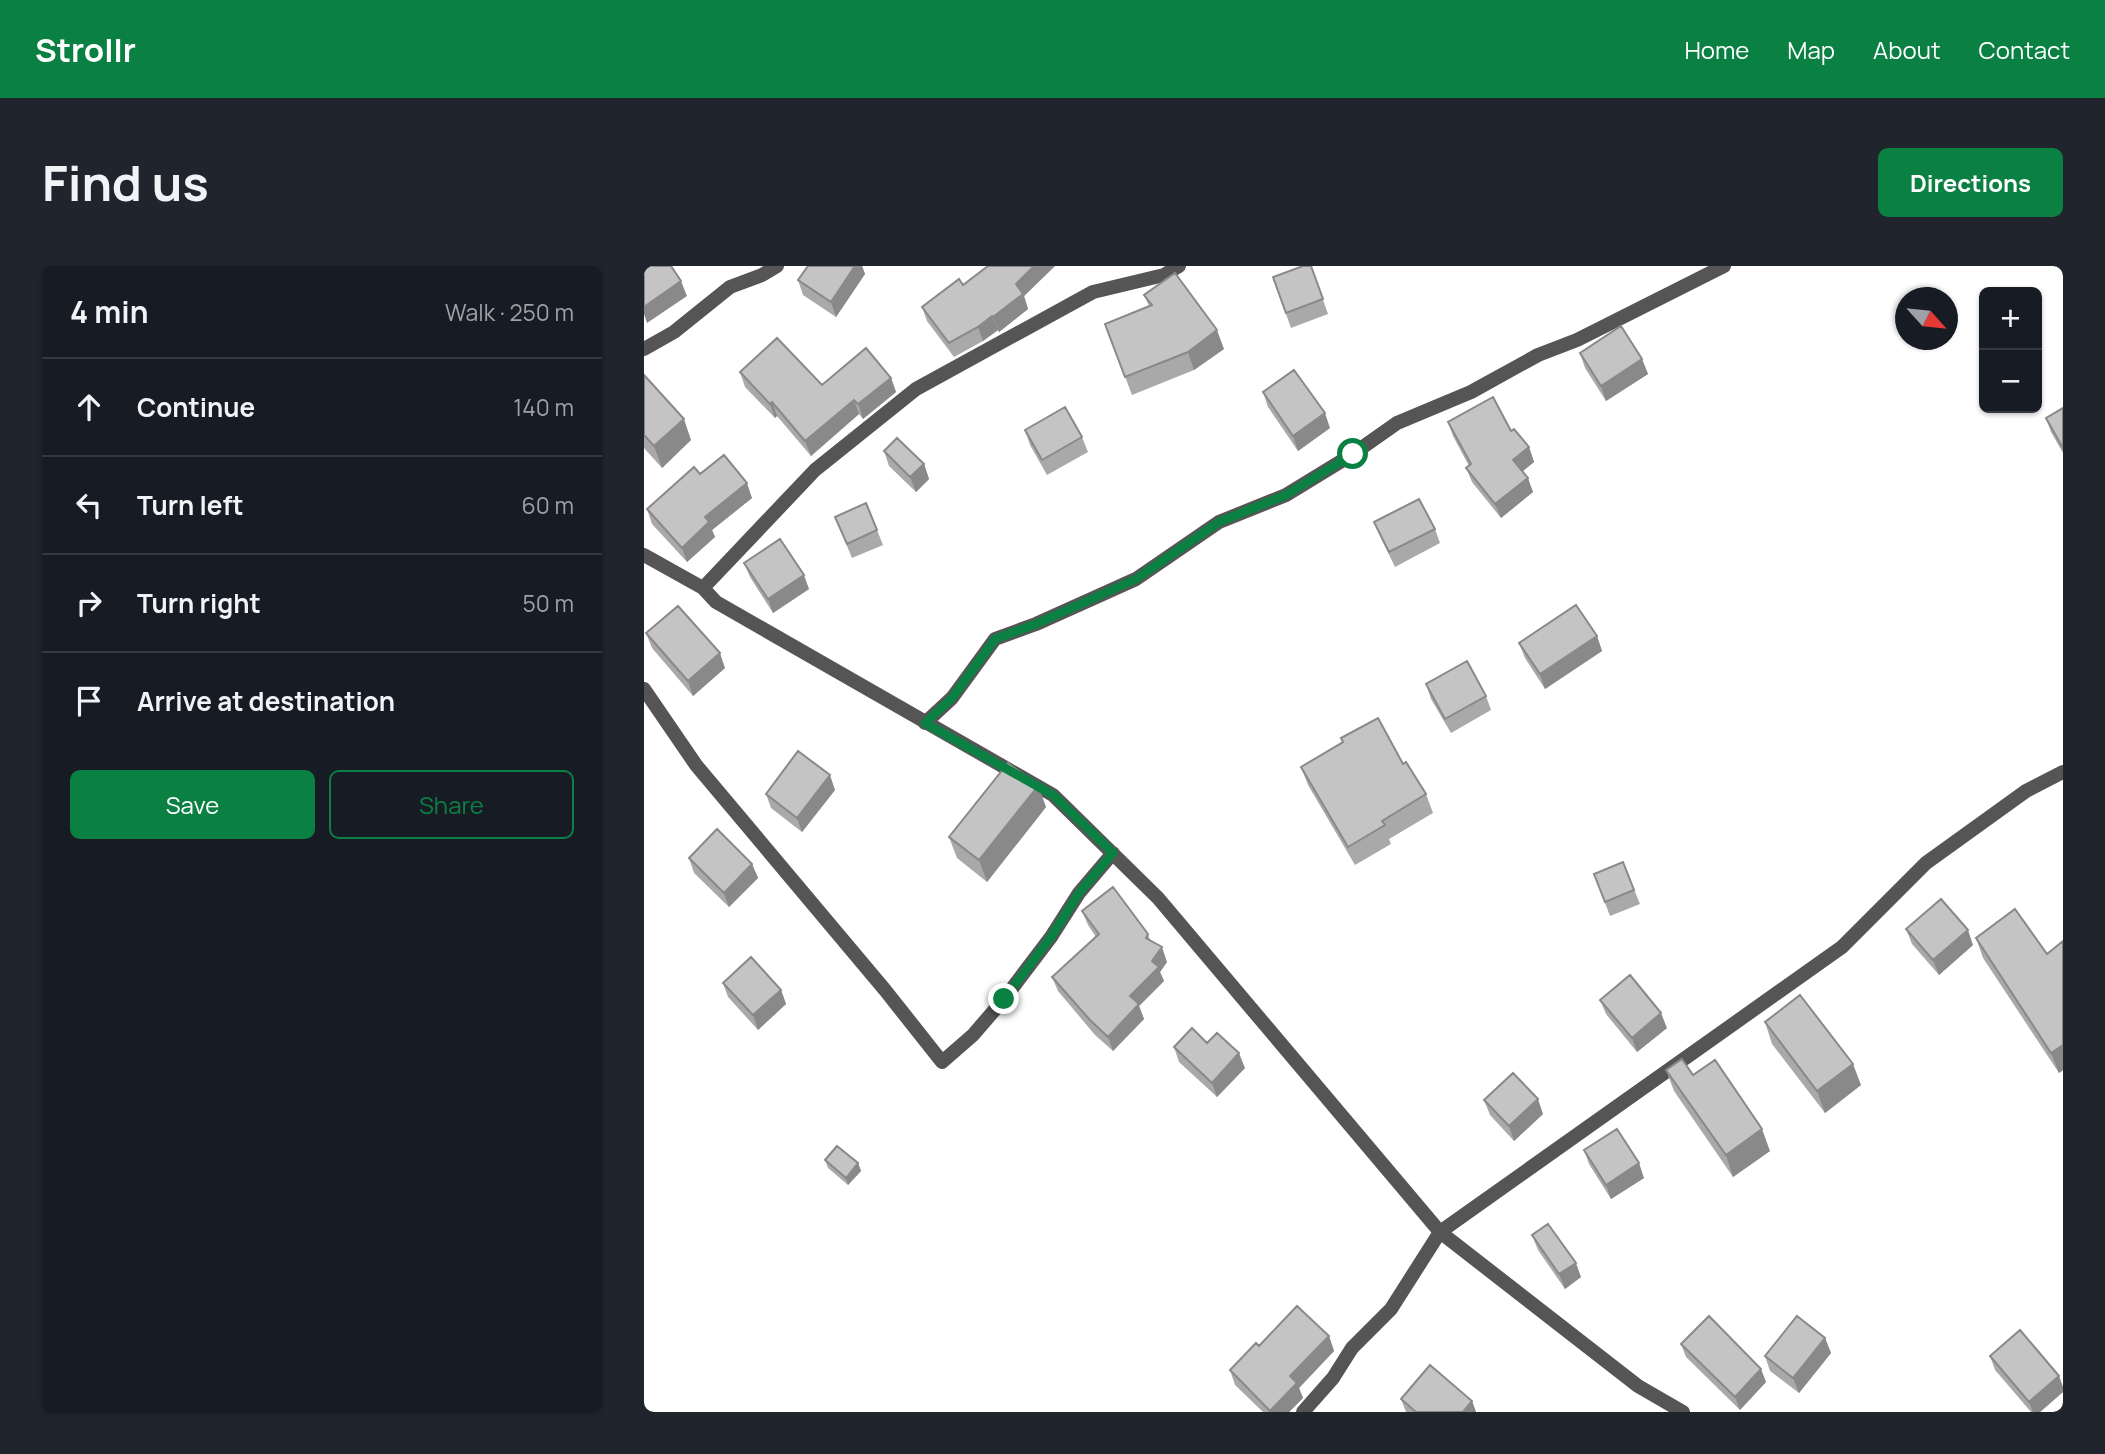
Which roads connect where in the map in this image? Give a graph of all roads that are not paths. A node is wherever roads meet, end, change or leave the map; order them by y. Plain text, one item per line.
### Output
1 (777, 266) edge
2 (1179, 266) edge
3 (1724, 266) edge
4 (644, 349) edge
5 (644, 555) edge
6 (703, 588) junction
7 (644, 689) edge
8 (925, 723) junction
9 (2063, 772) edge
10 (1113, 853) junction
11 (1440, 1232) junction
12 (1303, 1412) edge
13 (1683, 1412) edge

1 - 4 street
2 - 6 street
3 - 8 street
5 - 6 street
6 - 8 street
7 - 10 street
8 - 10 street
9 - 11 street
10 - 11 street
11 - 12 street
11 - 13 street

